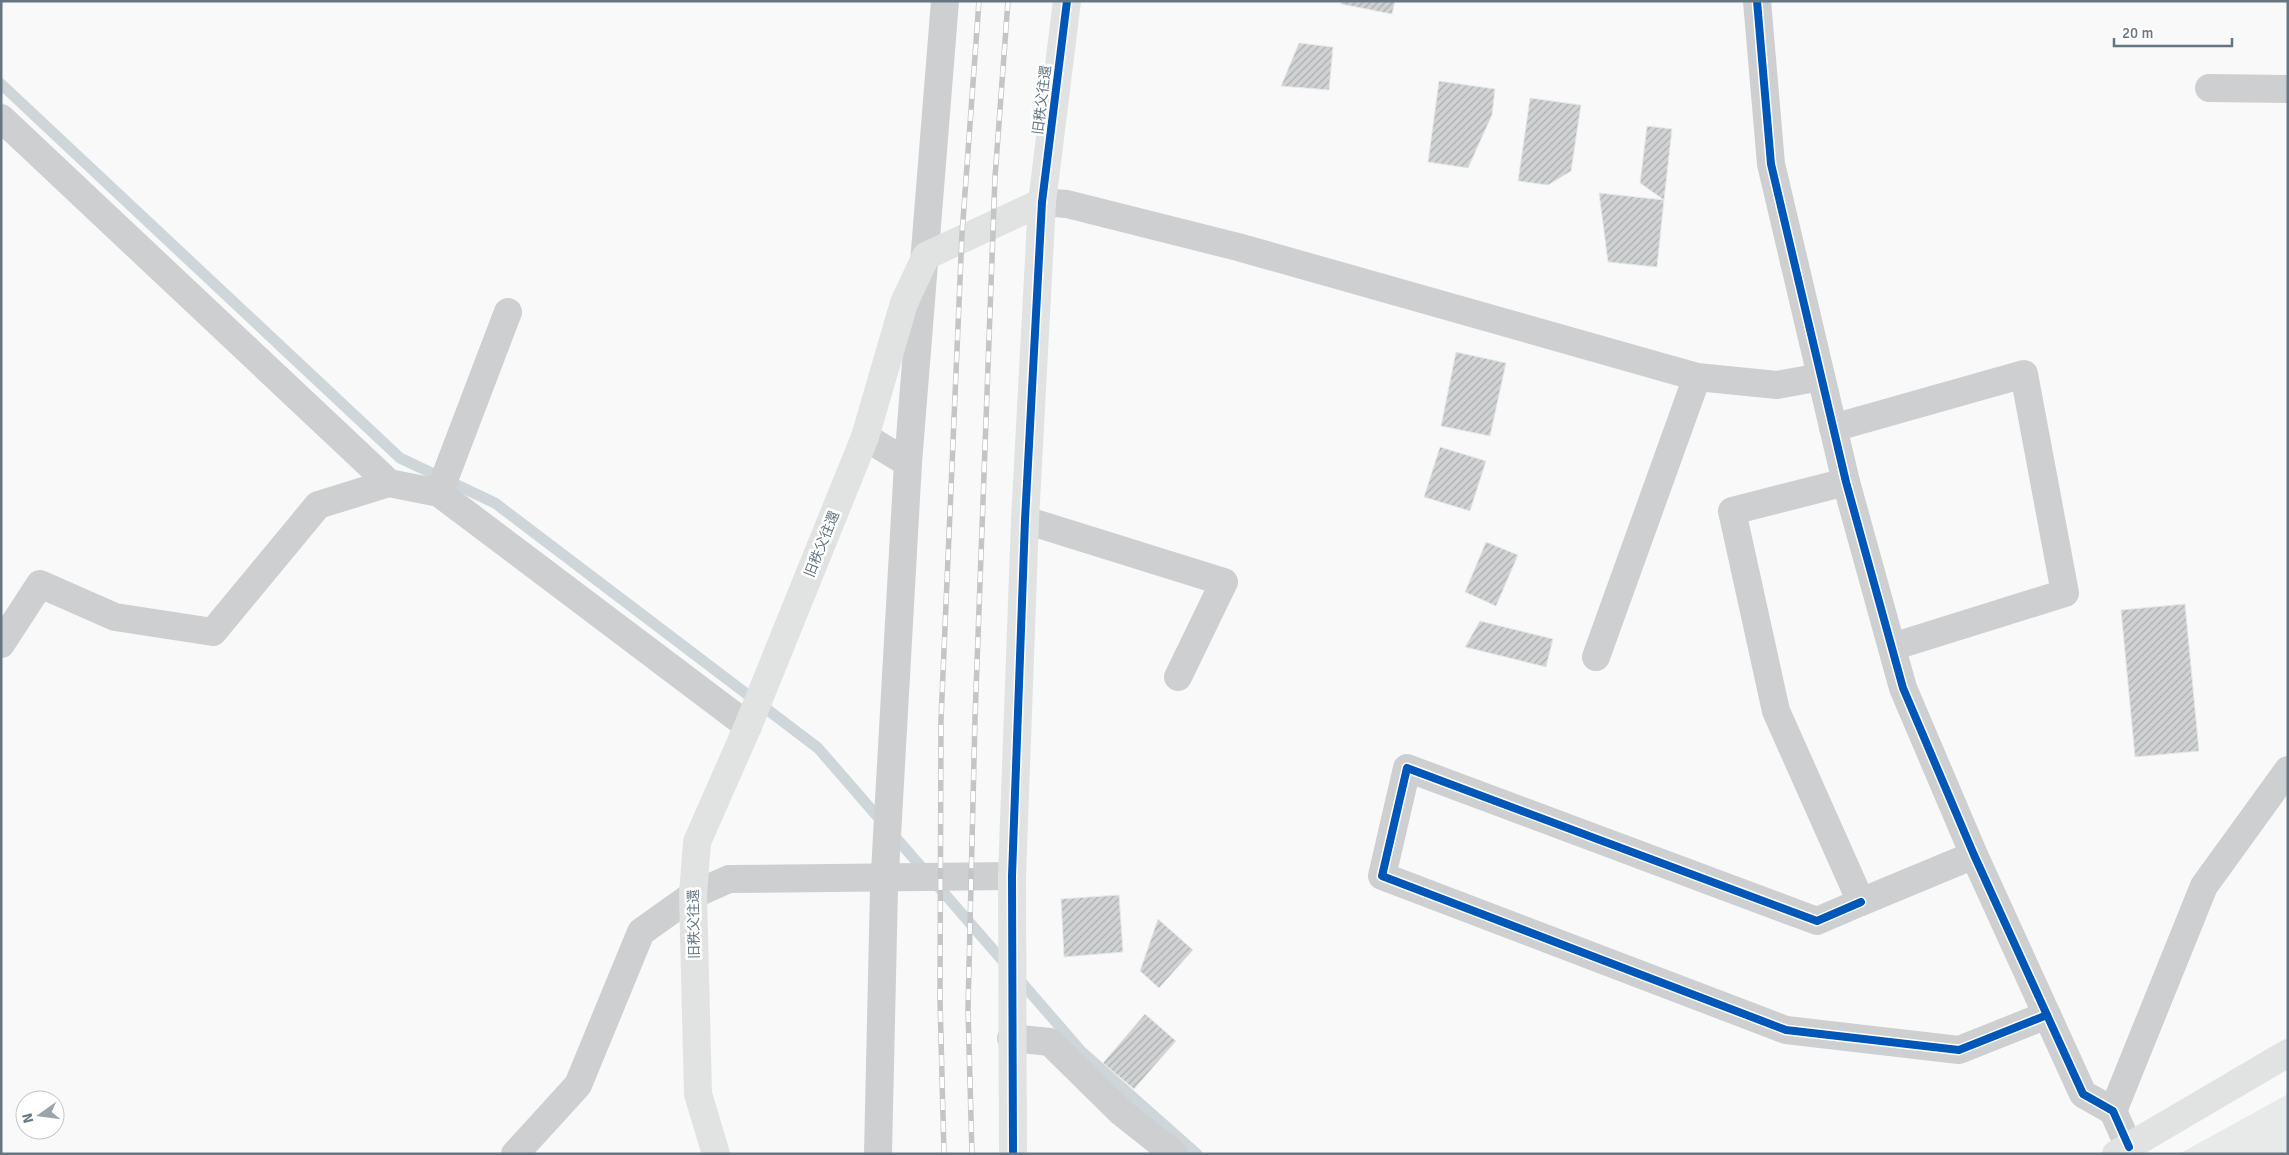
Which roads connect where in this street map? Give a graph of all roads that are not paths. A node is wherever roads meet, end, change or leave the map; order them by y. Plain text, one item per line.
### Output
1 (945, 1) edge
2 (1067, 1) edge
3 (1757, 1) edge
4 (2208, 88) dead end
5 (2288, 89) edge
6 (1, 118) edge
7 (1042, 202) junction
8 (926, 256) junction
9 (508, 312) dead end
10 (1821, 376) junction
11 (1698, 377) junction
12 (1833, 428) junction
13 (866, 437) junction
14 (908, 463) junction
15 (1846, 482) junction
16 (389, 483) junction
17 (438, 493) junction
18 (1025, 520) junction
19 (1, 644) edge
20 (1892, 647) junction
21 (1596, 657) dead end
22 (1178, 677) dead end
23 (748, 726) junction
24 (2288, 770) edge
25 (1974, 855) junction
26 (1012, 876) junction
27 (885, 877) junction
28 (692, 895) junction
29 (1860, 902) junction
30 (2047, 1015) junction
31 (1011, 1038) junction
32 (2288, 1053) edge
33 (2113, 1111) junction
34 (2122, 1150) edge
35 (514, 1154) edge
36 (716, 1154) edge
37 (878, 1154) edge
38 (1013, 1154) edge
39 (1174, 1154) edge

1 - 8 street
2 - 7 street, 旧秩父往還
3 - 10 street
4 - 5 street
6 - 16 street
7 - 8 street
7 - 11 street
7 - 18 street, 旧秩父往還
8 - 13 street, 旧秩父往還
8 - 14 street
9 - 17 street
10 - 11 street
10 - 12 street
11 - 21 street
12 - 15 street
12 - 20 street
13 - 14 street
13 - 23 street, 旧秩父往還
14 - 27 street
15 - 20 street
15 - 29 street
16 - 17 street
16 - 19 street
17 - 23 street
18 - 22 street
18 - 26 street, 旧秩父往還
20 - 25 street
23 - 28 street, 旧秩父往還
24 - 33 street
25 - 29 street
25 - 30 street
26 - 27 street
26 - 31 street, 旧秩父往還
27 - 28 street
27 - 37 street
28 - 35 street
28 - 36 street, 旧秩父往還
29 - 30 street
30 - 33 street
31 - 38 street, 旧秩父往還
31 - 39 street
32 - 34 street
33 - 34 street

